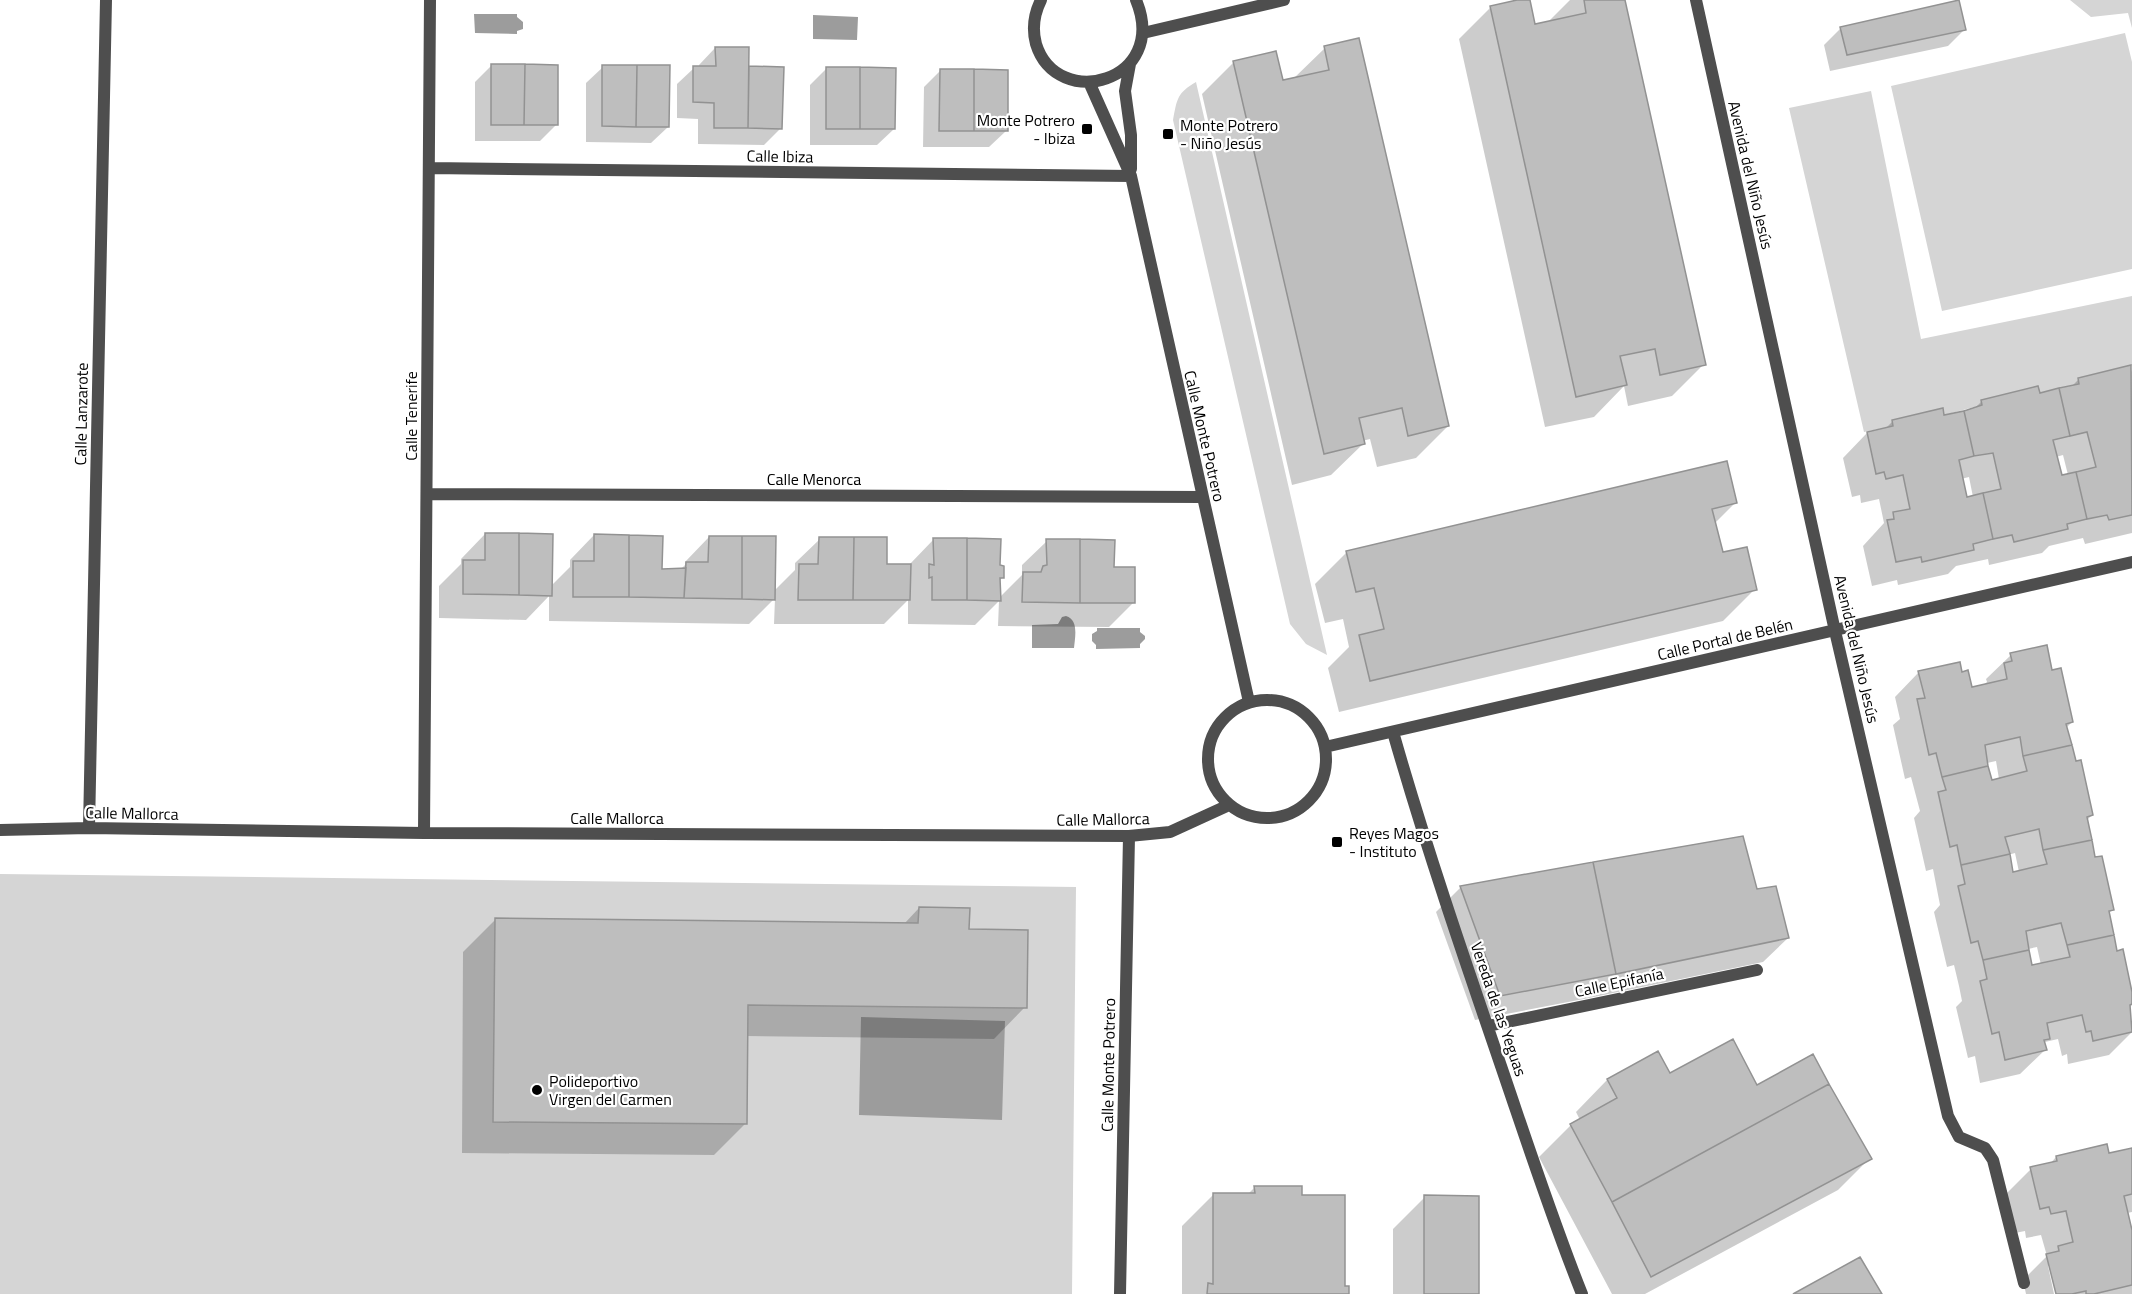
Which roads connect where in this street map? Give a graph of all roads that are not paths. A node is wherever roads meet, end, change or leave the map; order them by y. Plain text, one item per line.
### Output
1 (106, 0) edge
2 (430, 0) edge
3 (1041, 0) edge
4 (1136, 0) edge
5 (1284, 0) edge
6 (1696, 0) edge
7 (1143, 33) junction
8 (1130, 64) junction
9 (1089, 82) junction
10 (429, 168) junction
11 (1131, 176) junction
12 (427, 494) junction
13 (1202, 496) junction
14 (2132, 562) edge
15 (1835, 631) junction
16 (1249, 702) junction
17 (1393, 732) junction
18 (1325, 747) junction
19 (1228, 805) junction
20 (89, 828) junction
21 (0, 830) edge
22 (424, 833) junction
23 (1130, 837) junction
24 (1757, 970) dead end
25 (1488, 1026) junction
26 (2024, 1283) dead end
27 (1120, 1294) edge
28 (1582, 1294) edge

1 - 20 street, Calle Lanzarote
2 - 10 street, Calle Tenerife
3 - 9 street
4 - 7 street
5 - 7 street
6 - 15 street, Avenida del Niño Jesús
7 - 8 street, Calle Monte Potrero
8 - 9 street
8 - 11 street, Calle Monte Potrero
9 - 11 street, Calle Monte Potrero
10 - 11 street, Calle Ibiza
10 - 12 street, Calle Tenerife
11 - 13 street, Calle Monte Potrero
12 - 13 street, Calle Menorca
12 - 22 street, Calle Tenerife
13 - 16 street, Calle Monte Potrero
14 - 15 street, Calle Portal de Belén
15 - 17 street, Calle Portal de Belén
15 - 26 street, Avenida del Niño Jesús
16 - 18 street
16 - 19 street
17 - 18 street, Calle Portal de Belén
17 - 25 street, Vereda de las Yeguas
18 - 19 street
19 - 23 street, Calle Mallorca
20 - 21 street, Calle Mallorca
20 - 22 street, Calle Mallorca
22 - 23 street, Calle Mallorca
23 - 27 street, Calle Monte Potrero
24 - 25 street, Calle Epifanía
25 - 28 street, Vereda de las Yeguas

